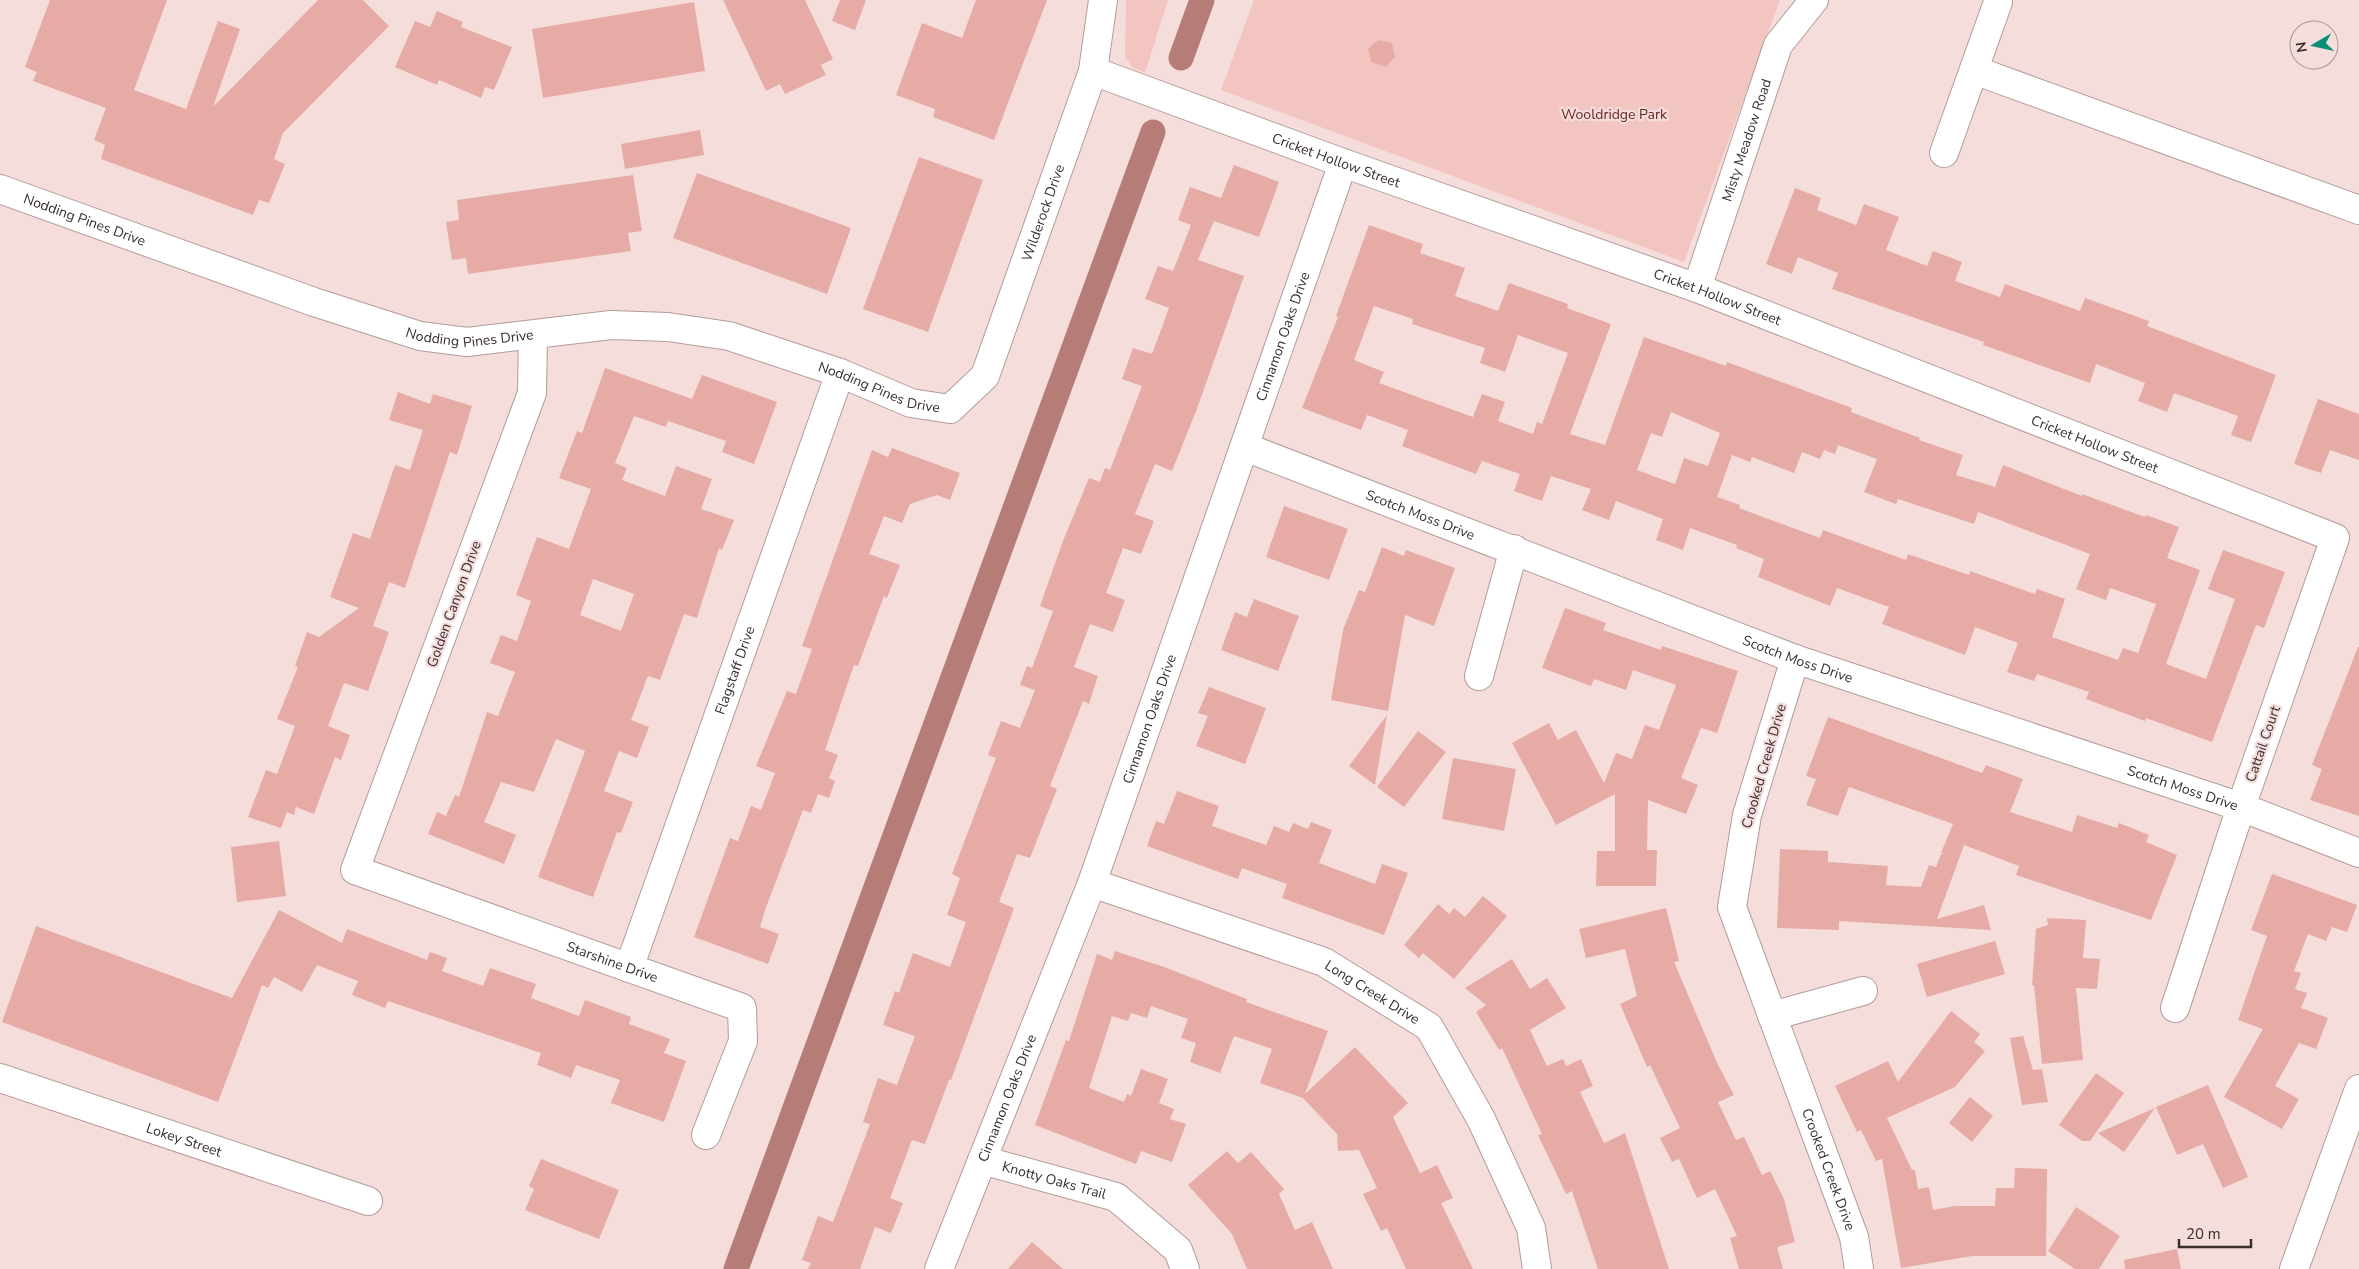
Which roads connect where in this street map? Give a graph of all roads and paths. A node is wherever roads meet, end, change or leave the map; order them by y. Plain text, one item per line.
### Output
1 (1103, 0) edge
2 (1814, 0) edge
3 (1998, 2) dead end
4 (1974, 70) junction
5 (1093, 71) junction
6 (1944, 152) dead end
7 (1342, 162) junction
8 (0, 189) edge
9 (2359, 210) edge
10 (1697, 288) junction
11 (533, 336) junction
12 (840, 373) junction
13 (950, 409) joint
14 (1245, 448) junction
15 (2335, 538) joint
16 (1514, 549) junction
17 (1795, 659) junction
18 (1479, 676) dead end
19 (2240, 807) junction
20 (2359, 853) edge
21 (355, 870) joint
22 (1092, 883) junction
23 (629, 968) junction
24 (1863, 991) dead end
25 (2175, 1008) dead end
26 (1772, 1016) junction
27 (0, 1078) edge
28 (2359, 1089) edge
29 (706, 1135) dead end
30 (982, 1160) junction
31 (368, 1201) dead end
32 (939, 1269) edge
33 (1185, 1269) edge
34 (1537, 1269) edge
35 (1859, 1269) edge
36 (2294, 1269) edge

1 - 5 street, Wilderock Drive
2 - 10 street, Misty Meadow Road
3 - 4 street
4 - 6 street
4 - 9 street
5 - 7 street, Cricket Hollow Street
5 - 13 street, Wilderock Drive
7 - 10 street, Cricket Hollow Street
7 - 14 street, Cinnamon Oaks Drive
8 - 11 street, Nodding Pines Drive
10 - 15 street, Cricket Hollow Street
11 - 12 street, Nodding Pines Drive
11 - 21 street, Golden Canyon Drive
12 - 13 street, Nodding Pines Drive
12 - 23 street, Flagstaff Drive
14 - 16 street, Scotch Moss Drive
14 - 22 street, Cinnamon Oaks Drive
15 - 19 street, Cattail Court
16 - 17 street, Scotch Moss Drive
16 - 18 street
17 - 19 street, Scotch Moss Drive
17 - 26 street, Crooked Creek Drive
19 - 20 street, Scotch Moss Drive
19 - 25 street, Cattail Court
21 - 23 street, Starshine Drive
22 - 30 street, Cinnamon Oaks Drive
22 - 34 street, Long Creek Drive
23 - 29 street, Starshine Drive
24 - 26 street
26 - 35 street, Crooked Creek Drive
27 - 31 street, Lokey Street
28 - 36 street
30 - 32 street, Cinnamon Oaks Drive
30 - 33 street, Knotty Oaks Trail

